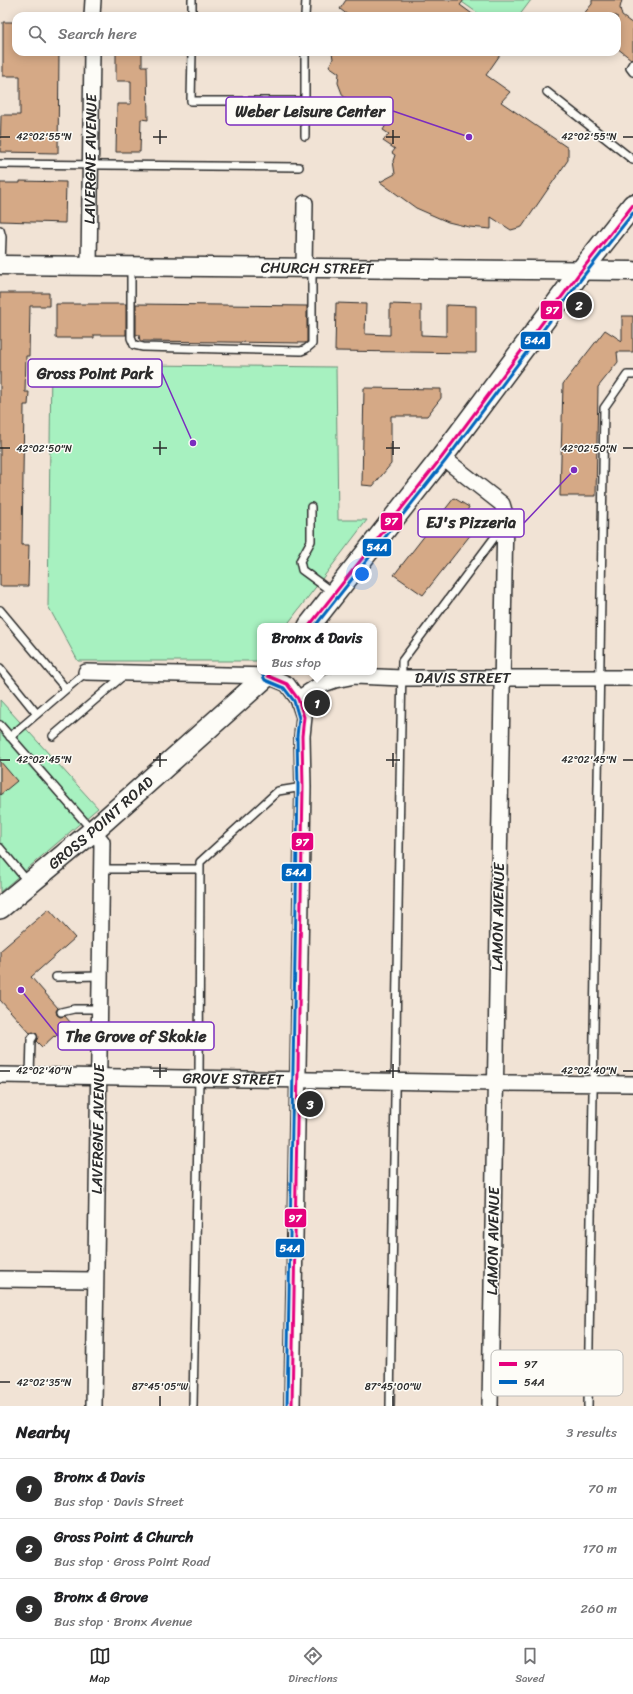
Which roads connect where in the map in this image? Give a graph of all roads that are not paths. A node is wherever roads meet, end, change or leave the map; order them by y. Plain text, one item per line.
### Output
1 (93, 0) edge
2 (192, 0) edge
3 (306, 0) edge
4 (92, 12) edge
5 (192, 12) edge
6 (305, 12) edge
7 (92, 56) edge
8 (192, 56) edge
9 (305, 56) edge
10 (633, 63) edge
11 (633, 72) edge
12 (547, 92) dead end
13 (305, 101) junction
14 (305, 136) dead end
15 (633, 160) edge
16 (0, 164) edge
17 (90, 164) junction
18 (299, 167) dead end
19 (305, 203) dead end
20 (632, 208) edge
21 (0, 230) edge
22 (1, 264) edge
23 (89, 265) junction
24 (131, 266) junction
25 (308, 268) junction
26 (581, 271) junction
27 (633, 271) edge
28 (633, 375) edge
29 (442, 457) junction
30 (311, 507) dead end
31 (505, 523) junction
32 (334, 594) junction
33 (0, 610) edge
34 (311, 623) edge
35 (0, 668) edge
36 (86, 672) joint
37 (126, 673) junction
38 (257, 674) edge
39 (269, 675) edge
40 (271, 675) edge
41 (272, 675) edge
42 (402, 678) junction
43 (501, 678) junction
44 (600, 678) junction
45 (633, 678) edge
46 (66, 689) junction
47 (298, 699) junction
48 (37, 714) junction
49 (0, 725) edge
50 (10, 736) junction
51 (53, 736) dead end
52 (302, 736) junction
53 (303, 787) junction
54 (93, 831) junction
55 (0, 848) edge
56 (102, 868) junction
57 (200, 869) junction
58 (29, 884) junction
59 (0, 908) edge
60 (100, 976) junction
61 (56, 977) dead end
62 (100, 1009) junction
63 (61, 1012) dead end
64 (32, 1037) dead end
65 (0, 1075) edge
66 (30, 1076) junction
67 (99, 1077) junction
68 (199, 1079) junction
69 (298, 1081) junction
70 (395, 1082) junction
71 (594, 1083) junction
72 (495, 1084) junction
73 (633, 1084) edge
74 (0, 1279) edge
75 (96, 1280) junction
76 (589, 1350) edge
77 (588, 1396) edge
78 (94, 1406) edge
79 (193, 1406) edge
80 (292, 1406) edge
81 (390, 1406) edge
82 (490, 1406) edge
83 (588, 1406) edge

1 - 4 street
2 - 5 lane
3 - 6 lane
7 - 17 street, LAVERGNE AVENUE
8 - 13 lane
9 - 13 lane
10 - 11 lane
12 - 15 lane
13 - 14 lane
16 - 17 lane
17 - 18 lane
17 - 23 street, LAVERGNE AVENUE
19 - 25 street
20 - 26 main road
21 - 22 lane
22 - 23 street, CHURCH STREET
23 - 24 street, CHURCH STREET
24 - 25 street, CHURCH STREET
24 - 25 lane
25 - 26 street, CHURCH STREET
26 - 27 street, CHURCH STREET
26 - 29 main road
28 - 44 lane
29 - 31 street, LAMON AVENUE
29 - 32 main road
30 - 32 lane
31 - 42 lane
31 - 43 street, LAMON AVENUE
32 - 34 main road
33 - 46 lane
35 - 48 lane
36 - 37 street
36 - 46 lane
37 - 38 street
37 - 51 lane
39 - 54 main road, GROSS POINT ROAD
40 - 52 street
41 - 47 street
42 - 43 street, DAVIS STREET
42 - 47 street, DAVIS STREET
42 - 70 lane
43 - 44 street, DAVIS STREET
43 - 72 street, LAMON AVENUE
44 - 45 street, DAVIS STREET
44 - 71 lane
46 - 48 lane
47 - 52 street
48 - 50 lane
49 - 50 lane
50 - 54 lane
52 - 53 street
53 - 57 lane
53 - 69 street
54 - 56 street, LAVERGNE AVENUE
54 - 58 main road, GROSS POINT ROAD
55 - 58 lane
56 - 57 lane
56 - 60 street, LAVERGNE AVENUE
57 - 68 lane
58 - 59 main road, GROSS POINT ROAD
60 - 61 lane
60 - 62 street, LAVERGNE AVENUE
62 - 63 lane
62 - 67 street, LAVERGNE AVENUE
64 - 66 lane
65 - 66 street, GROVE STREET
66 - 67 street, GROVE STREET
67 - 68 street, GROVE STREET
67 - 75 street, LAVERGNE AVENUE
68 - 69 street, GROVE STREET
68 - 79 lane
69 - 70 street, GROVE STREET
69 - 80 street
70 - 72 street, GROVE STREET
70 - 81 lane
71 - 72 street, GROVE STREET
71 - 73 street, GROVE STREET
71 - 76 lane
72 - 82 street, LAMON AVENUE
74 - 75 street
75 - 78 street, LAVERGNE AVENUE
77 - 83 lane

